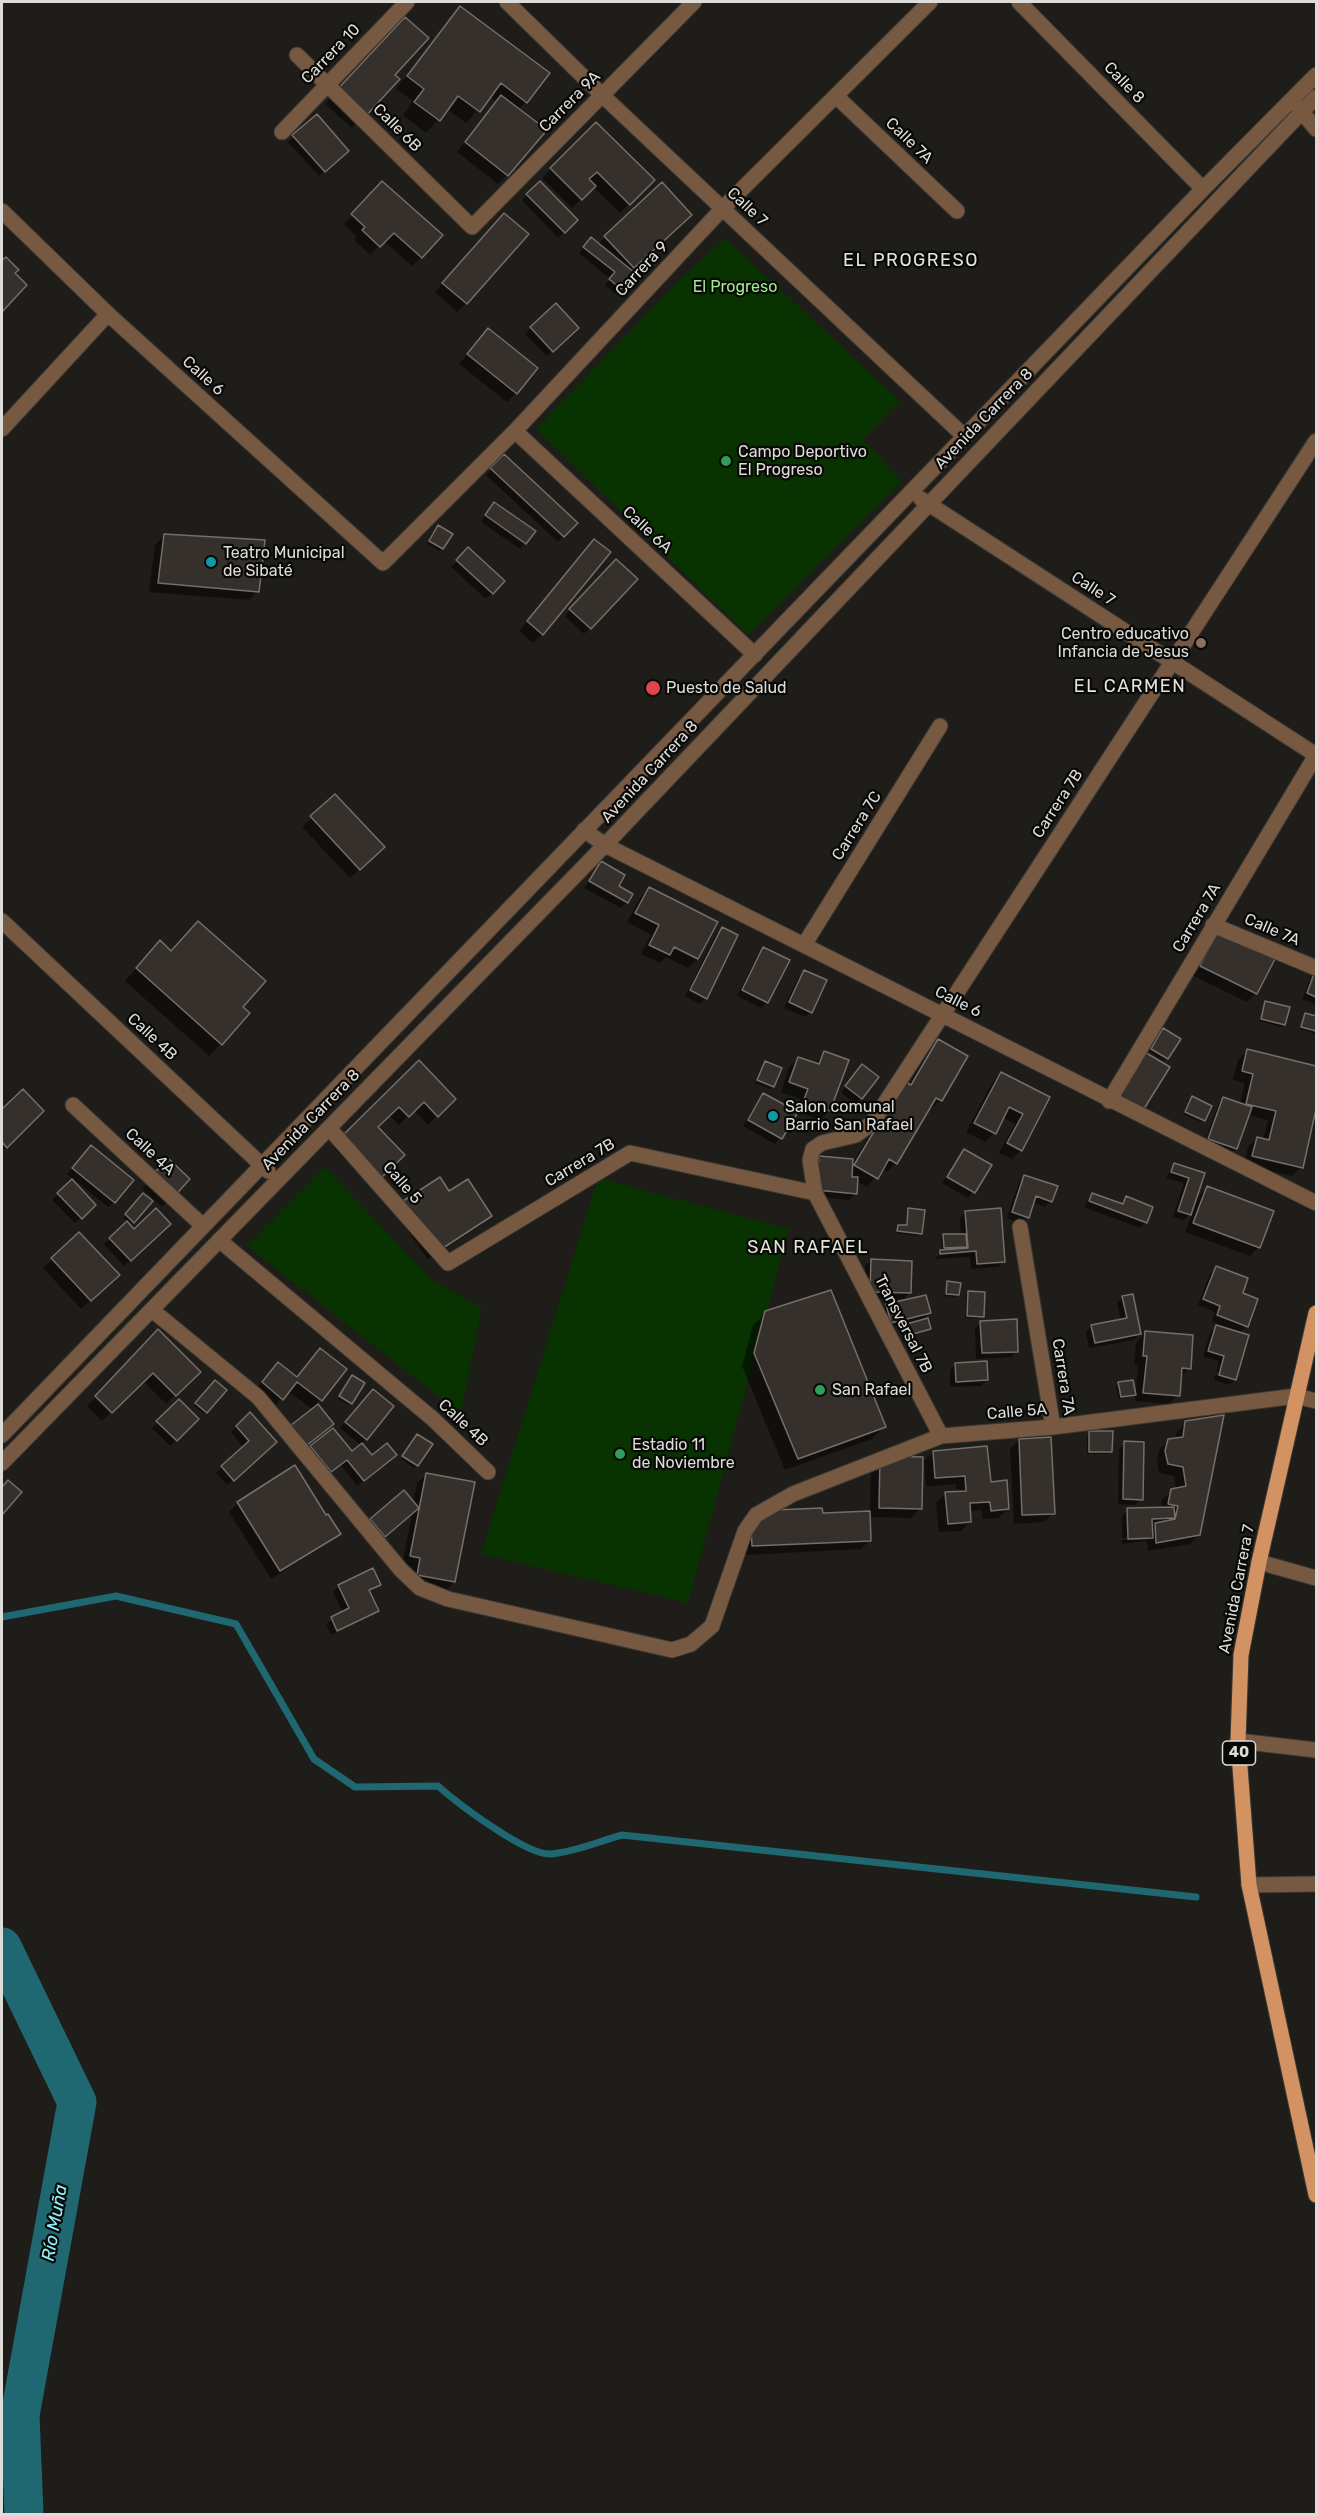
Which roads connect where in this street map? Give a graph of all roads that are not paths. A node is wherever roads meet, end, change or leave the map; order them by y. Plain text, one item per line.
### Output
1 (407, 2) edge
2 (507, 2) edge
3 (694, 2) edge
4 (930, 2) edge
5 (1019, 2) edge
6 (297, 55) dead end
7 (1317, 75) edge
8 (327, 84) junction
9 (602, 95) junction
10 (837, 97) junction
11 (1317, 97) edge
12 (1297, 106) junction
13 (1317, 129) edge
14 (282, 132) dead end
15 (1203, 189) junction
16 (723, 208) junction
17 (2, 211) edge
18 (957, 211) dead end
19 (472, 227) joint
20 (108, 314) junction
21 (2, 429) edge
22 (515, 431) junction
23 (964, 436) junction
24 (1317, 441) edge
25 (912, 492) junction
26 (928, 503) junction
27 (383, 563) joint
28 (755, 655) junction
29 (1173, 663) junction
30 (940, 726) dead end
31 (1316, 755) edge
32 (584, 830) junction
33 (605, 845) junction
34 (2, 921) edge
35 (1213, 925) junction
36 (804, 945) junction
37 (1317, 968) edge
38 (942, 1014) junction
39 (1109, 1101) junction
40 (73, 1105) dead end
41 (329, 1128) junction
42 (810, 1160) joint
43 (261, 1165) junction
44 (278, 1180) junction
45 (815, 1193) junction
46 (1317, 1203) edge
47 (203, 1226) junction
48 (1020, 1227) dead end
49 (219, 1240) junction
50 (447, 1263) joint
51 (152, 1310) junction
52 (1317, 1312) edge
53 (1296, 1396) junction
54 (1317, 1401) edge
55 (1053, 1427) junction
56 (2, 1435) edge
57 (941, 1436) junction
58 (2, 1463) edge
59 (488, 1472) dead end
60 (1259, 1562) junction
61 (1317, 1578) edge
62 (1239, 1741) junction
63 (1317, 1750) edge
64 (1249, 1884) junction
65 (1317, 1884) edge
66 (1317, 2195) edge

1 - 8 street, Carrera 10
2 - 9 street, Calle 7
3 - 9 street, Carrera 9A
4 - 10 street, Carrera 9
5 - 15 street, Calle 8
6 - 8 street, Calle 6B
7 - 12 street, Avenida Carrera 8
8 - 14 street, Carrera 10
8 - 19 street, Calle 6B
9 - 16 street, Calle 7
9 - 19 street, Carrera 9A
10 - 16 street, Carrera 9
10 - 18 street, Calle 7A
11 - 12 street, Avenida Carrera 8
12 - 13 street
12 - 15 street, Avenida Carrera 8
12 - 26 street, Avenida Carrera 8
15 - 23 street, Avenida Carrera 8
16 - 22 street, Carrera 9
16 - 23 street, Calle 7
17 - 20 street, Calle 6
20 - 21 street
20 - 27 street, Calle 6
22 - 27 street, Carrera 9
22 - 28 street, Calle 6A
23 - 25 street, Avenida Carrera 8
24 - 29 street, Carrera 7B
25 - 26 street, Calle 7
25 - 28 street, Avenida Carrera 8
26 - 29 street, Calle 7
26 - 33 street, Avenida Carrera 8
28 - 32 street, Avenida Carrera 8
29 - 31 street, Calle 7
29 - 38 street, Carrera 7B
30 - 36 street, Carrera 7C
31 - 35 street, Carrera 7A
32 - 33 street, Calle 6
32 - 43 street, Avenida Carrera 8
33 - 36 street, Calle 6
33 - 41 street, Avenida Carrera 8
34 - 43 street, Calle 4B
35 - 37 street, Calle 7A
35 - 39 street, Carrera 7A
36 - 38 street, Calle 6
38 - 39 street, Calle 6
38 - 42 street, Carrera 7B
39 - 46 street, Calle 6
40 - 47 street, Calle 4A
41 - 44 street, Avenida Carrera 8
41 - 50 street, Calle 5
42 - 45 street, Transversal 7B
43 - 44 street, Calle 4B
43 - 47 street, Avenida Carrera 8
44 - 49 street, Avenida Carrera 8
45 - 50 street, Carrera 7B
45 - 57 street, Transversal 7B
47 - 56 street, Avenida Carrera 8
48 - 55 street, Carrera 7A
49 - 51 street, Avenida Carrera 8
49 - 59 street, Calle 4B
51 - 57 street, Calle 5A
51 - 58 street, Avenida Carrera 8
52 - 53 main road, Avenida Carrera 7 / 40
53 - 54 street
53 - 55 street, Calle 5A
53 - 60 main road, Avenida Carrera 7 / 40
55 - 57 street, Calle 5A
60 - 61 street
60 - 62 main road, Avenida Carrera 7 / 40
62 - 63 street
62 - 64 main road, Avenida Carrera 7 / 40
64 - 65 street
64 - 66 main road, Avenida Carrera 7 / 40

